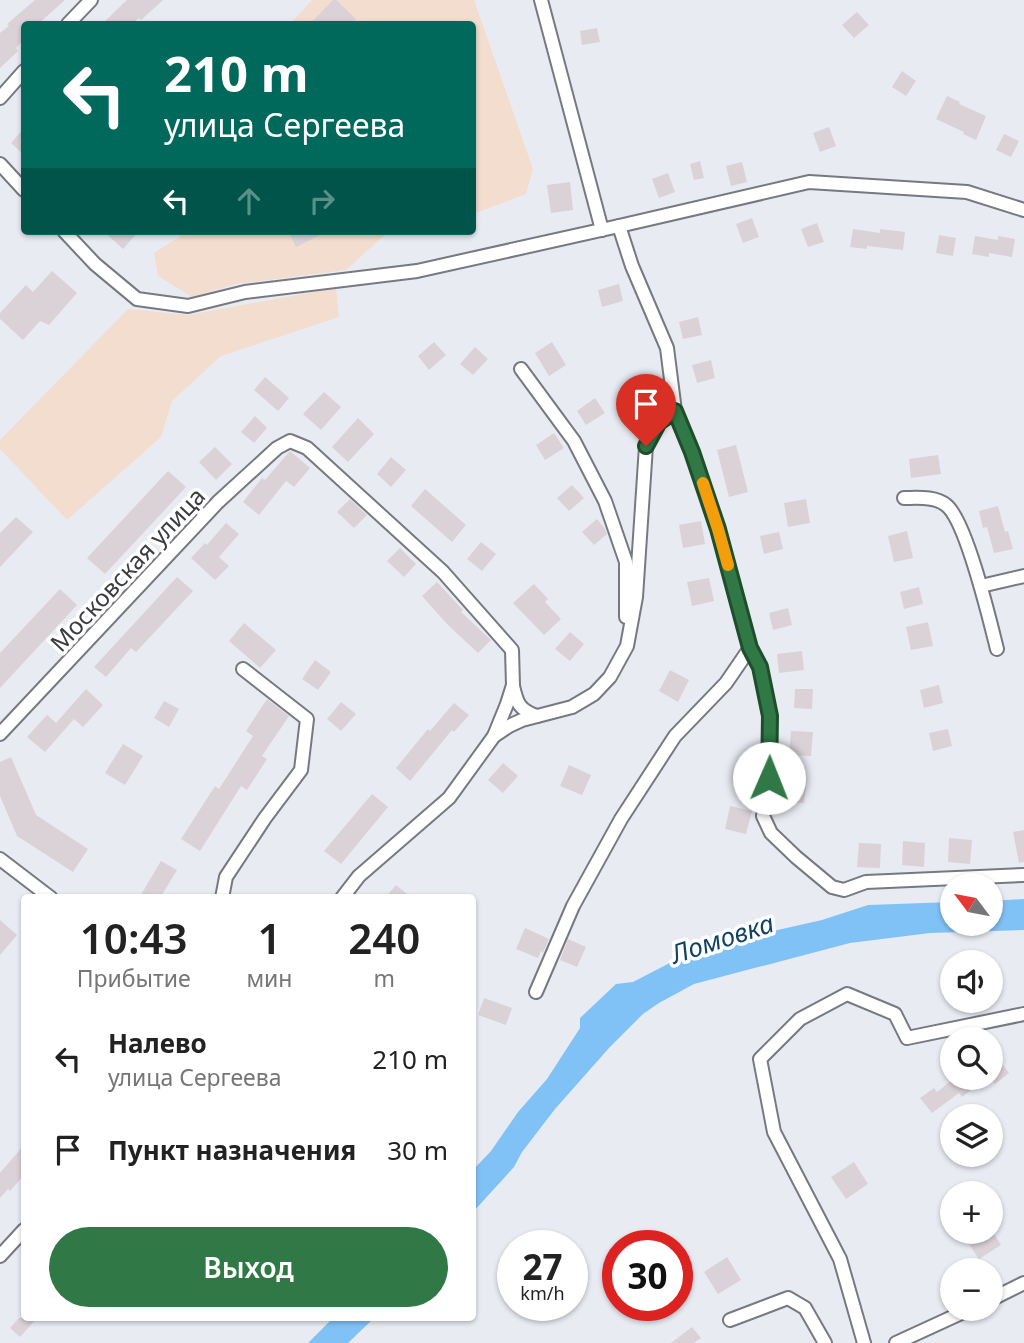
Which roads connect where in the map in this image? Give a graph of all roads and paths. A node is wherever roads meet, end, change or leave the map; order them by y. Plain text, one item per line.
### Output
1 (91, 0) edge
2 (541, 0) edge
3 (71, 21) edge
4 (21, 74) edge
5 (0, 97) edge
6 (0, 164) edge
7 (21, 187) edge
8 (1024, 210) edge
9 (620, 226) junction
10 (602, 230) junction
11 (68, 235) edge
12 (521, 369) dead end
13 (675, 411) junction
14 (904, 498) dead end
15 (1024, 576) edge
16 (981, 586) junction
17 (626, 646) junction
18 (750, 648) junction
19 (997, 649) dead end
20 (243, 669) dead end
21 (513, 685) junction
22 (537, 716) junction
23 (0, 734) edge
24 (494, 737) junction
25 (0, 859) edge
26 (1024, 875) edge
27 (46, 894) edge
28 (223, 894) edge
29 (345, 894) edge
30 (536, 992) dead end
31 (1024, 1014) edge
32 (21, 1233) edge
33 (0, 1256) edge
34 (1024, 1283) edge
35 (1003, 1294) edge
36 (730, 1320) dead end
37 (944, 1321) edge
38 (825, 1343) edge
39 (864, 1343) edge
40 (896, 1343) edge

1 - 3 street
2 - 10 street
4 - 5 street
6 - 7 street
8 - 9 street
9 - 10 street
9 - 13 street
10 - 11 street
12 - 17 street
13 - 17 street
13 - 18 street
14 - 16 street
15 - 16 street
16 - 19 street
17 - 22 street
18 - 26 street
18 - 30 street
20 - 28 street
21 - 22 street
21 - 23 street, Московская улица
21 - 24 street
22 - 24 street
24 - 29 street
25 - 27 street
31 - 39 street
32 - 33 street
34 - 35 street
36 - 38 street
37 - 40 street

